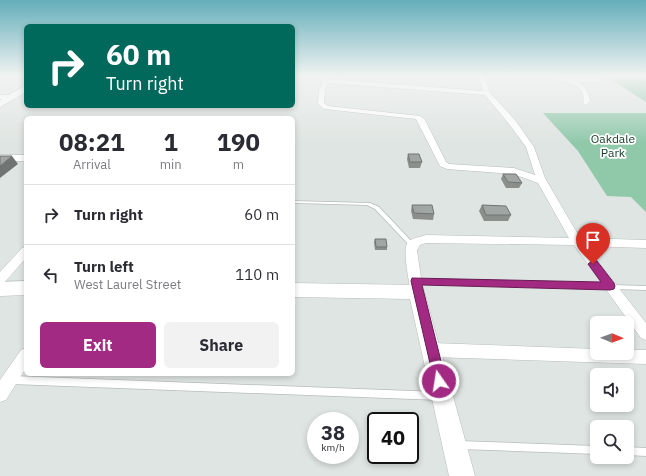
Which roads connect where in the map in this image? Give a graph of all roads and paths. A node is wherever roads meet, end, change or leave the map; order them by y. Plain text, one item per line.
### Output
1 (9, 98) edge
2 (321, 98) edge
3 (491, 98) edge
4 (587, 98) edge
5 (586, 103) dead end
6 (0, 104) edge
7 (0, 158) edge
8 (24, 158) edge
9 (542, 181) junction
10 (295, 202) edge
11 (577, 242) junction
12 (646, 244) edge
13 (412, 245) junction
14 (24, 253) edge
15 (0, 280) edge
16 (417, 286) junction
17 (610, 286) junction
18 (0, 288) edge
19 (24, 288) edge
20 (646, 288) edge
21 (295, 290) edge
22 (646, 334) edge
23 (432, 350) junction
24 (646, 357) edge
25 (24, 358) edge
26 (10, 380) junction
27 (0, 394) edge
28 (443, 396) junction
29 (455, 444) junction
30 (590, 450) edge
31 (634, 451) edge
32 (646, 452) edge
33 (462, 476) edge

1 - 6 street
2 - 9 street
3 - 9 street
4 - 5 street
7 - 8 street
9 - 11 street
10 - 13 lane
11 - 12 street
11 - 13 street
11 - 17 street
13 - 16 street
14 - 15 street
16 - 17 lane
16 - 21 street
16 - 23 street
17 - 20 lane
17 - 22 street
18 - 19 street
23 - 24 street
23 - 28 street
25 - 26 street
26 - 27 street
26 - 28 lane
28 - 29 street
29 - 30 lane
29 - 33 street
31 - 32 lane

